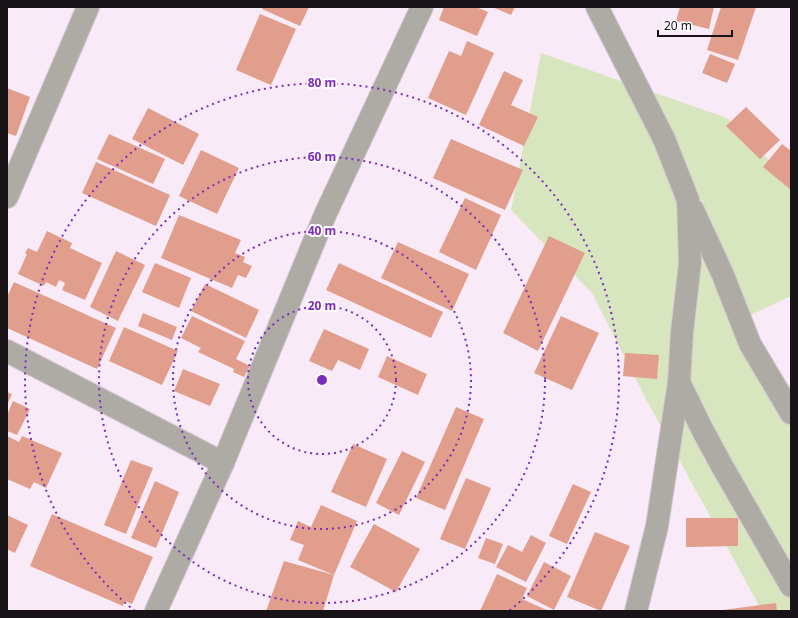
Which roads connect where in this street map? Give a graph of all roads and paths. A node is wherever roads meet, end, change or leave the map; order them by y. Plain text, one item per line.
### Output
1 (88, 7) edge
2 (422, 7) edge
3 (597, 7) edge
4 (7, 198) edge
5 (688, 200) junction
6 (7, 351) edge
7 (679, 382) junction
8 (791, 413) edge
9 (702, 429) junction
10 (672, 431) junction
11 (223, 463) junction
12 (791, 586) edge
13 (156, 611) edge
14 (636, 611) edge

1 - 4 street
2 - 11 street
3 - 5 street
5 - 7 street
5 - 8 street
6 - 11 street
7 - 9 street
7 - 10 street
9 - 10 street
9 - 12 street
10 - 14 street
11 - 13 street

